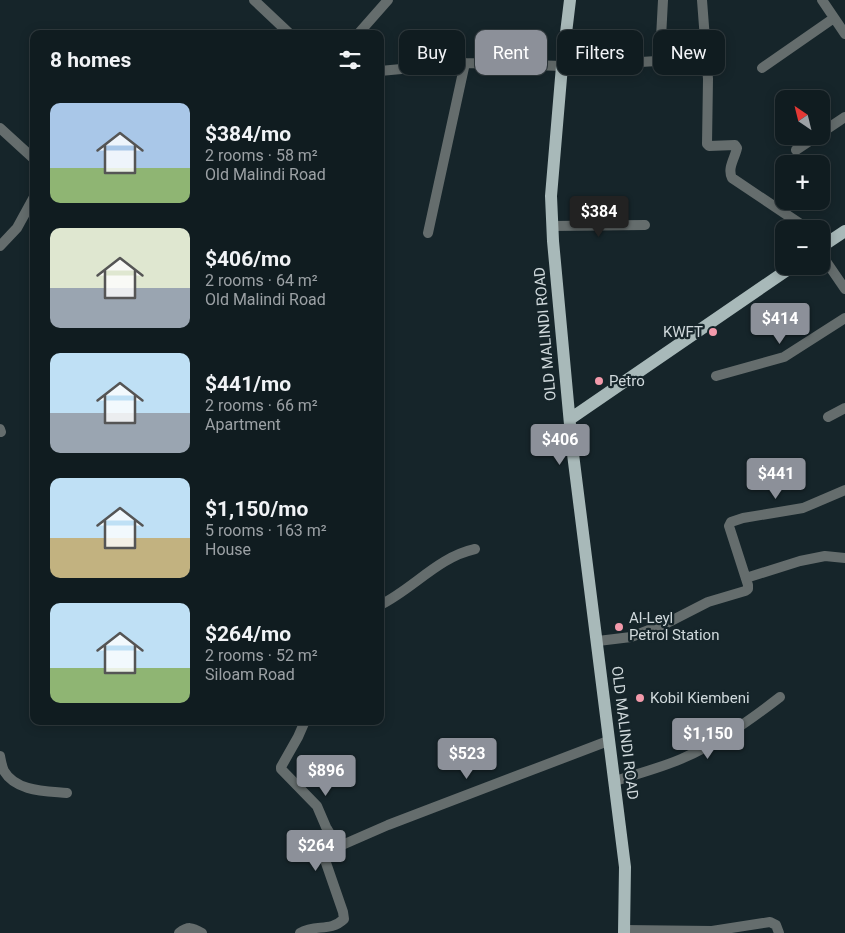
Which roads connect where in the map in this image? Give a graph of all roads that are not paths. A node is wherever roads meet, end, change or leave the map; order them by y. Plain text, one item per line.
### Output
1 (254, 0) edge
2 (387, 0) edge
3 (570, 0) edge
4 (663, 0) edge
5 (702, 0) edge
6 (822, 0) edge
7 (834, 18) junction
8 (286, 30) edge
9 (361, 30) edge
10 (567, 30) edge
11 (845, 34) edge
12 (557, 62) edge
13 (643, 62) edge
14 (465, 63) edge
15 (762, 68) dead end
16 (399, 69) edge
17 (384, 71) edge
18 (462, 75) edge
19 (562, 75) edge
20 (845, 117) edge
21 (830, 127) edge
22 (0, 128) edge
23 (804, 145) edge
24 (796, 150) dead end
25 (30, 155) edge
26 (30, 204) edge
27 (795, 220) edge
28 (645, 225) dead end
29 (552, 226) junction
30 (845, 231) edge
31 (428, 233) dead end
32 (830, 241) edge
33 (0, 246) edge
34 (830, 261) edge
35 (780, 275) edge
36 (845, 289) edge
37 (845, 318) edge
38 (716, 376) dead end
39 (845, 408) edge
40 (828, 417) dead end
41 (570, 419) junction
42 (845, 490) edge
43 (475, 549) dead end
44 (845, 558) edge
45 (746, 578) junction
46 (384, 603) edge
47 (598, 641) junction
48 (780, 697) dead end
49 (303, 725) edge
50 (608, 741) junction
51 (0, 756) edge
52 (615, 781) junction
53 (67, 793) dead end
54 (338, 847) junction
55 (624, 932) edge
56 (179, 933) edge
57 (202, 933) edge
58 (300, 933) edge
59 (779, 933) edge

1 - 8 street
2 - 9 street
3 - 10 main road, OLD MALINDI ROAD
4 - 13 street
5 - 27 street
6 - 7 street
7 - 11 street
7 - 15 street
12 - 14 street
16 - 17 street
18 - 31 street
19 - 29 main road, OLD MALINDI ROAD
20 - 21 street
22 - 25 street
23 - 24 street
26 - 33 street
28 - 29 street
29 - 41 main road, OLD MALINDI ROAD
30 - 32 main road
34 - 36 street
35 - 41 main road
37 - 38 street
39 - 40 street
41 - 47 main road, OLD MALINDI ROAD
42 - 45 street
43 - 46 street
44 - 45 street
45 - 47 street
47 - 50 main road, OLD MALINDI ROAD
48 - 52 street
49 - 54 street
50 - 52 main road, OLD MALINDI ROAD
50 - 54 street
51 - 53 street
52 - 55 main road, OLD MALINDI ROAD
54 - 58 street
55 - 59 street
56 - 57 street

